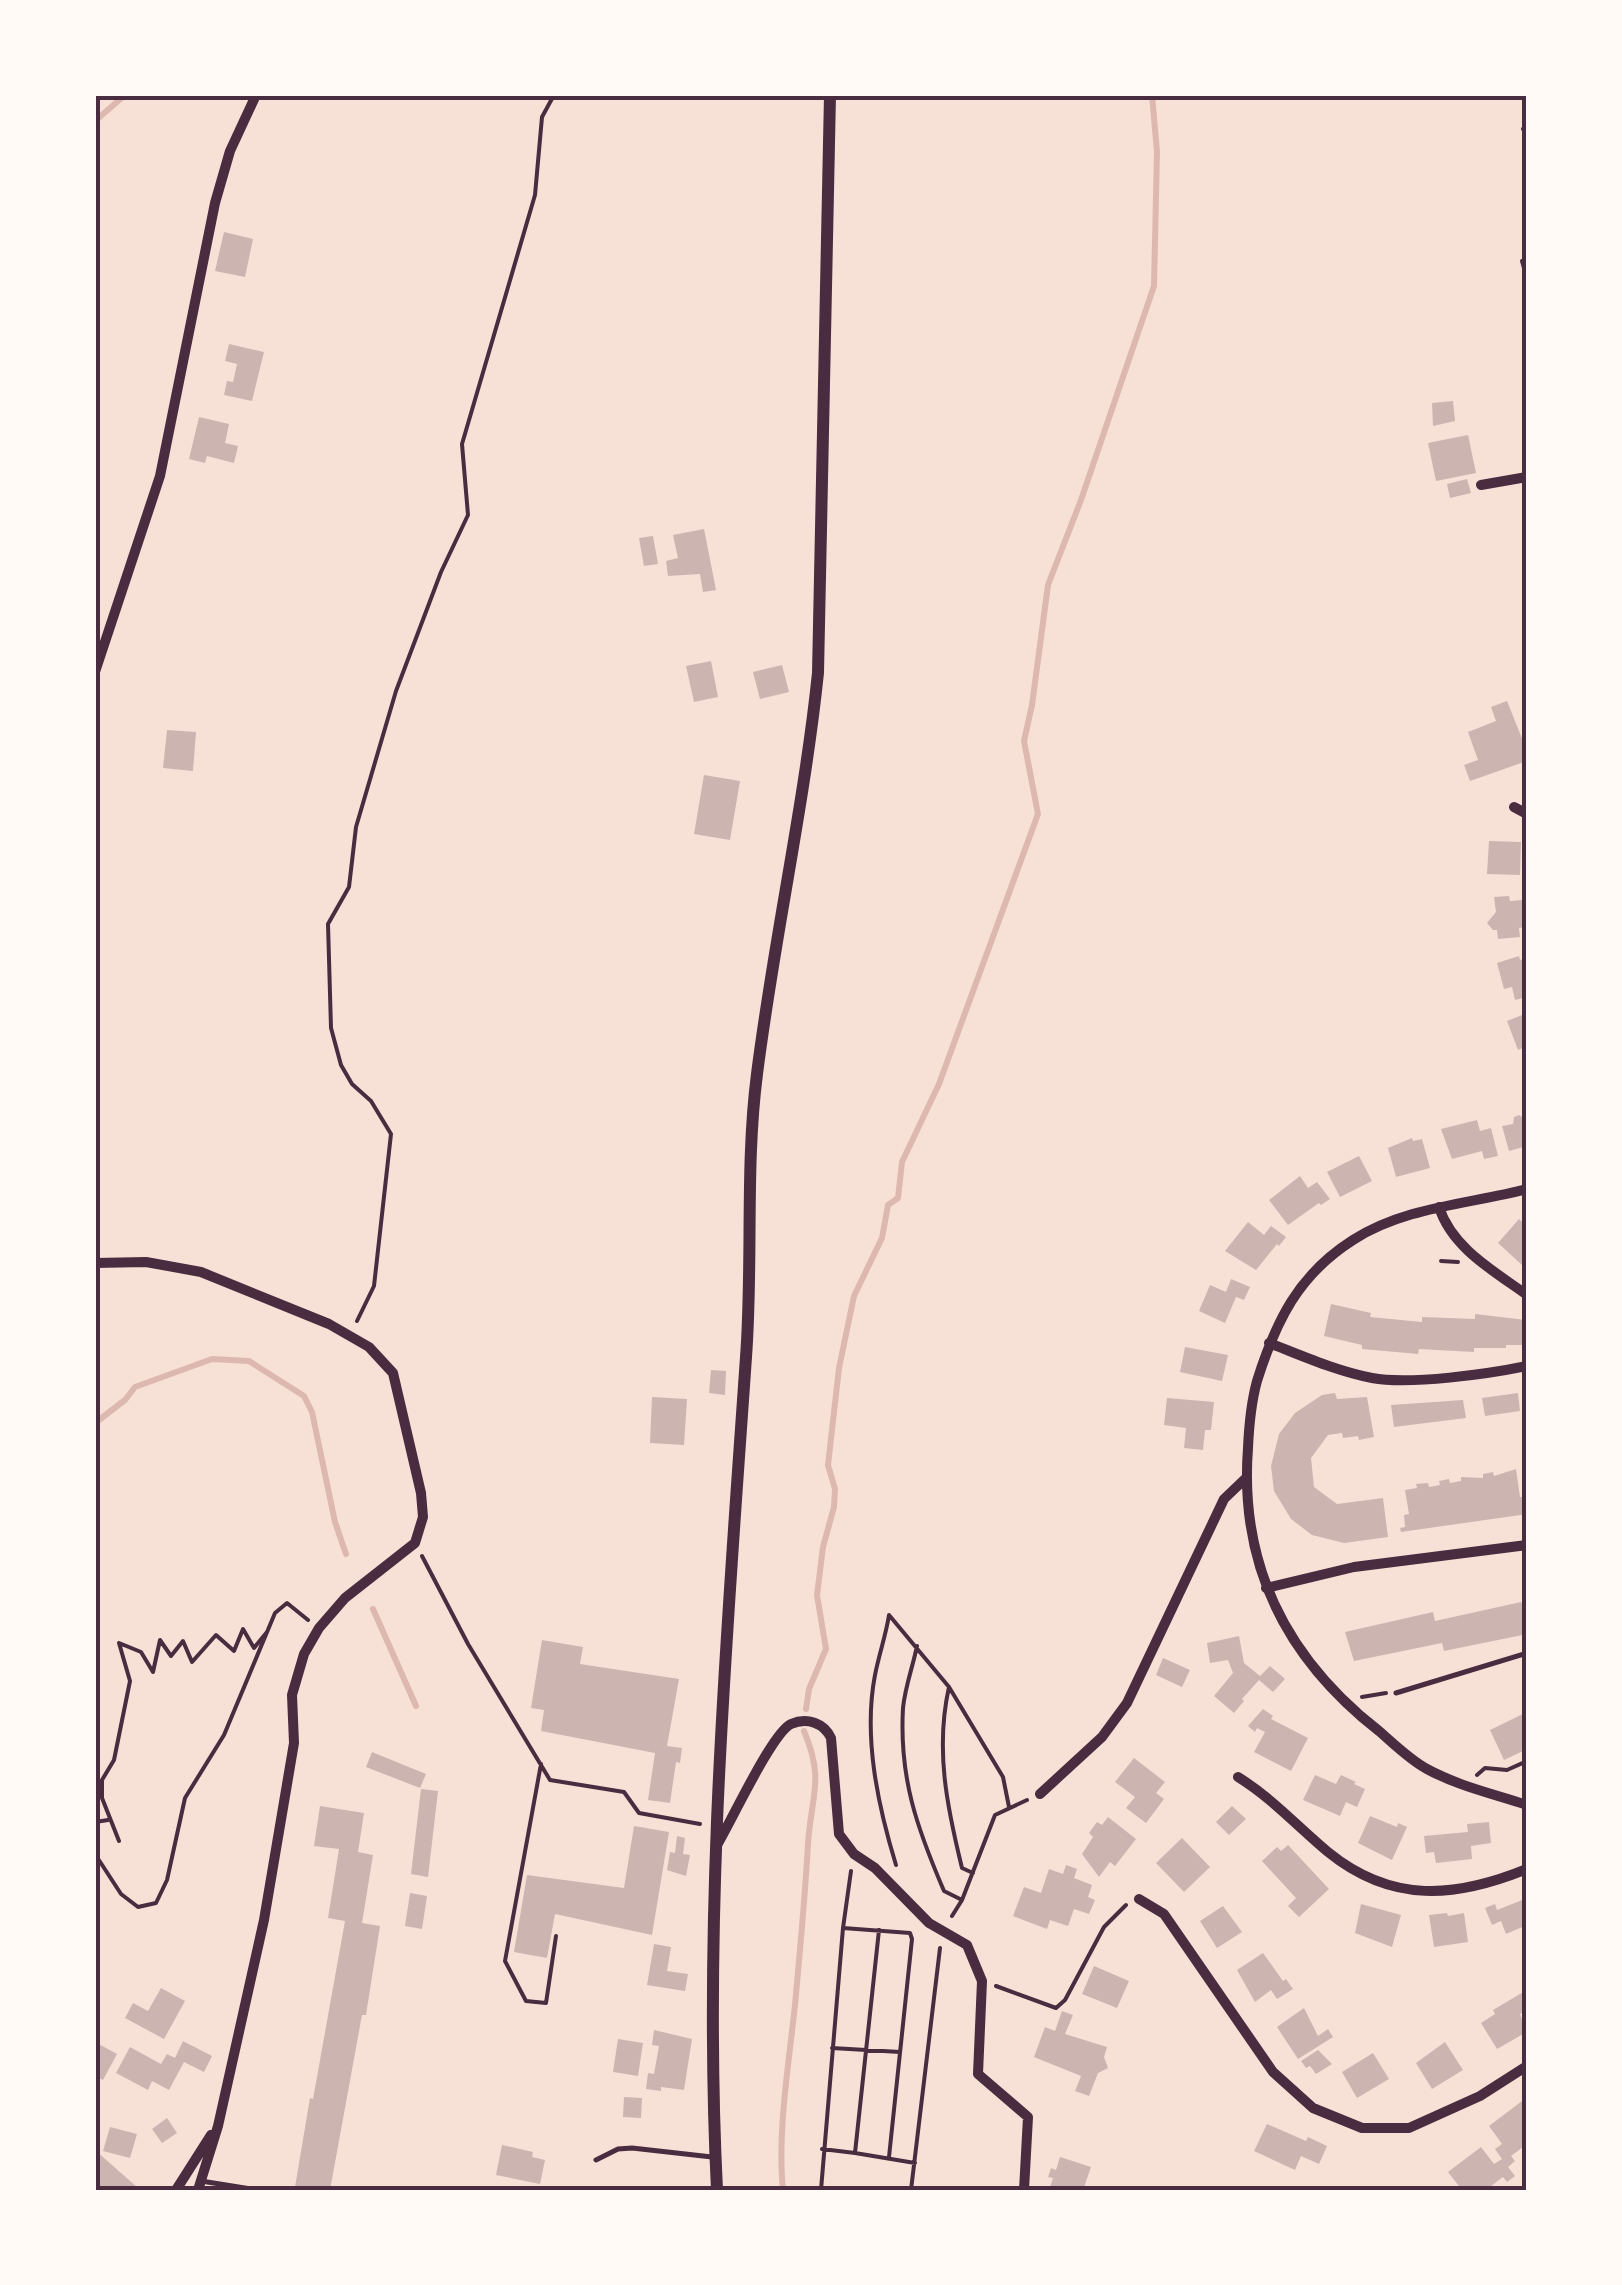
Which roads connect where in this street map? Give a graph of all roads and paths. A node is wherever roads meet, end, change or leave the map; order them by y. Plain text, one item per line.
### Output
1 (256, 95) edge
2 (554, 95) edge
3 (830, 95) edge
4 (1522, 261) dead end
5 (1527, 279) edge
6 (1527, 477) edge
7 (1482, 485) dead end
8 (95, 672) edge
9 (1514, 807) dead end
10 (1527, 814) edge
11 (1527, 1188) edge
12 (1439, 1207) junction
13 (95, 1264) edge
14 (1527, 1294) edge
15 (350, 1334) junction
16 (1269, 1343) junction
17 (1527, 1366) edge
18 (1246, 1478) junction
19 (415, 1543) junction
20 (1525, 1547) edge
21 (1266, 1588) junction
22 (319, 1628) junction
23 (267, 1632) junction
24 (917, 1646) junction
25 (1527, 1653) edge
26 (948, 1687) junction
27 (1396, 1692) joint
28 (1350, 1708) junction
29 (1527, 1761) edge
30 (541, 1764) junction
31 (1238, 1777) dead end
32 (1466, 1786) junction
33 (1040, 1794) joint
34 (1527, 1805) edge
35 (1009, 1807) junction
36 (108, 1820) junction
37 (95, 1822) edge
38 (705, 1825) dead end
39 (119, 1841) dead end
40 (717, 1845) junction
41 (95, 1854) edge
42 (854, 1854) junction
43 (1527, 1869) edge
44 (973, 1873) junction
45 (899, 1875) dead end
46 (1139, 1899) joint
47 (962, 1900) junction
48 (842, 1928) junction
49 (878, 1930) junction
50 (942, 1932) junction
51 (556, 1936) dead end
52 (982, 1981) junction
53 (832, 2048) junction
54 (866, 2049) junction
55 (900, 2052) junction
56 (1527, 2066) edge
57 (218, 2126) junction
58 (822, 2149) junction
59 (856, 2153) junction
60 (889, 2157) junction
61 (716, 2158) junction
62 (596, 2160) dead end
63 (915, 2163) junction
64 (199, 2186) edge
65 (176, 2190) edge
66 (257, 2190) edge
67 (717, 2190) edge
68 (821, 2190) edge
69 (911, 2190) edge
70 (1024, 2190) edge

1 - 8 street
2 - 15 path
3 - 40 street
4 - 5 path
6 - 7 street
9 - 10 street
11 - 12 street
12 - 14 street
12 - 16 street
13 - 15 street
15 - 19 street
16 - 17 street
16 - 18 street
18 - 21 street
18 - 33 street
19 - 22 street
19 - 30 path
20 - 21 street
21 - 28 street
22 - 23 path
22 - 57 street
23 - 36 path
23 - 41 path
24 - 26 path
24 - 45 path
24 - 47 path
25 - 27 lane
26 - 35 path
26 - 44 path
27 - 28 path
28 - 32 street
29 - 32 path
30 - 38 path
30 - 51 path
31 - 43 street
32 - 34 street
33 - 35 path
35 - 44 path
36 - 37 path
36 - 39 path
40 - 42 street
40 - 61 street
42 - 48 path
42 - 50 street
44 - 47 path
46 - 52 path
46 - 56 street
47 - 50 path
48 - 49 path
48 - 53 path
49 - 54 path
49 - 55 path
50 - 52 street
50 - 63 path
52 - 70 street
53 - 54 path
53 - 58 path
54 - 55 path
54 - 59 path
55 - 60 path
57 - 64 street
57 - 65 street
58 - 59 path
58 - 68 path
59 - 60 path
60 - 63 path
61 - 62 lane
61 - 67 street
63 - 69 path
64 - 66 lane

